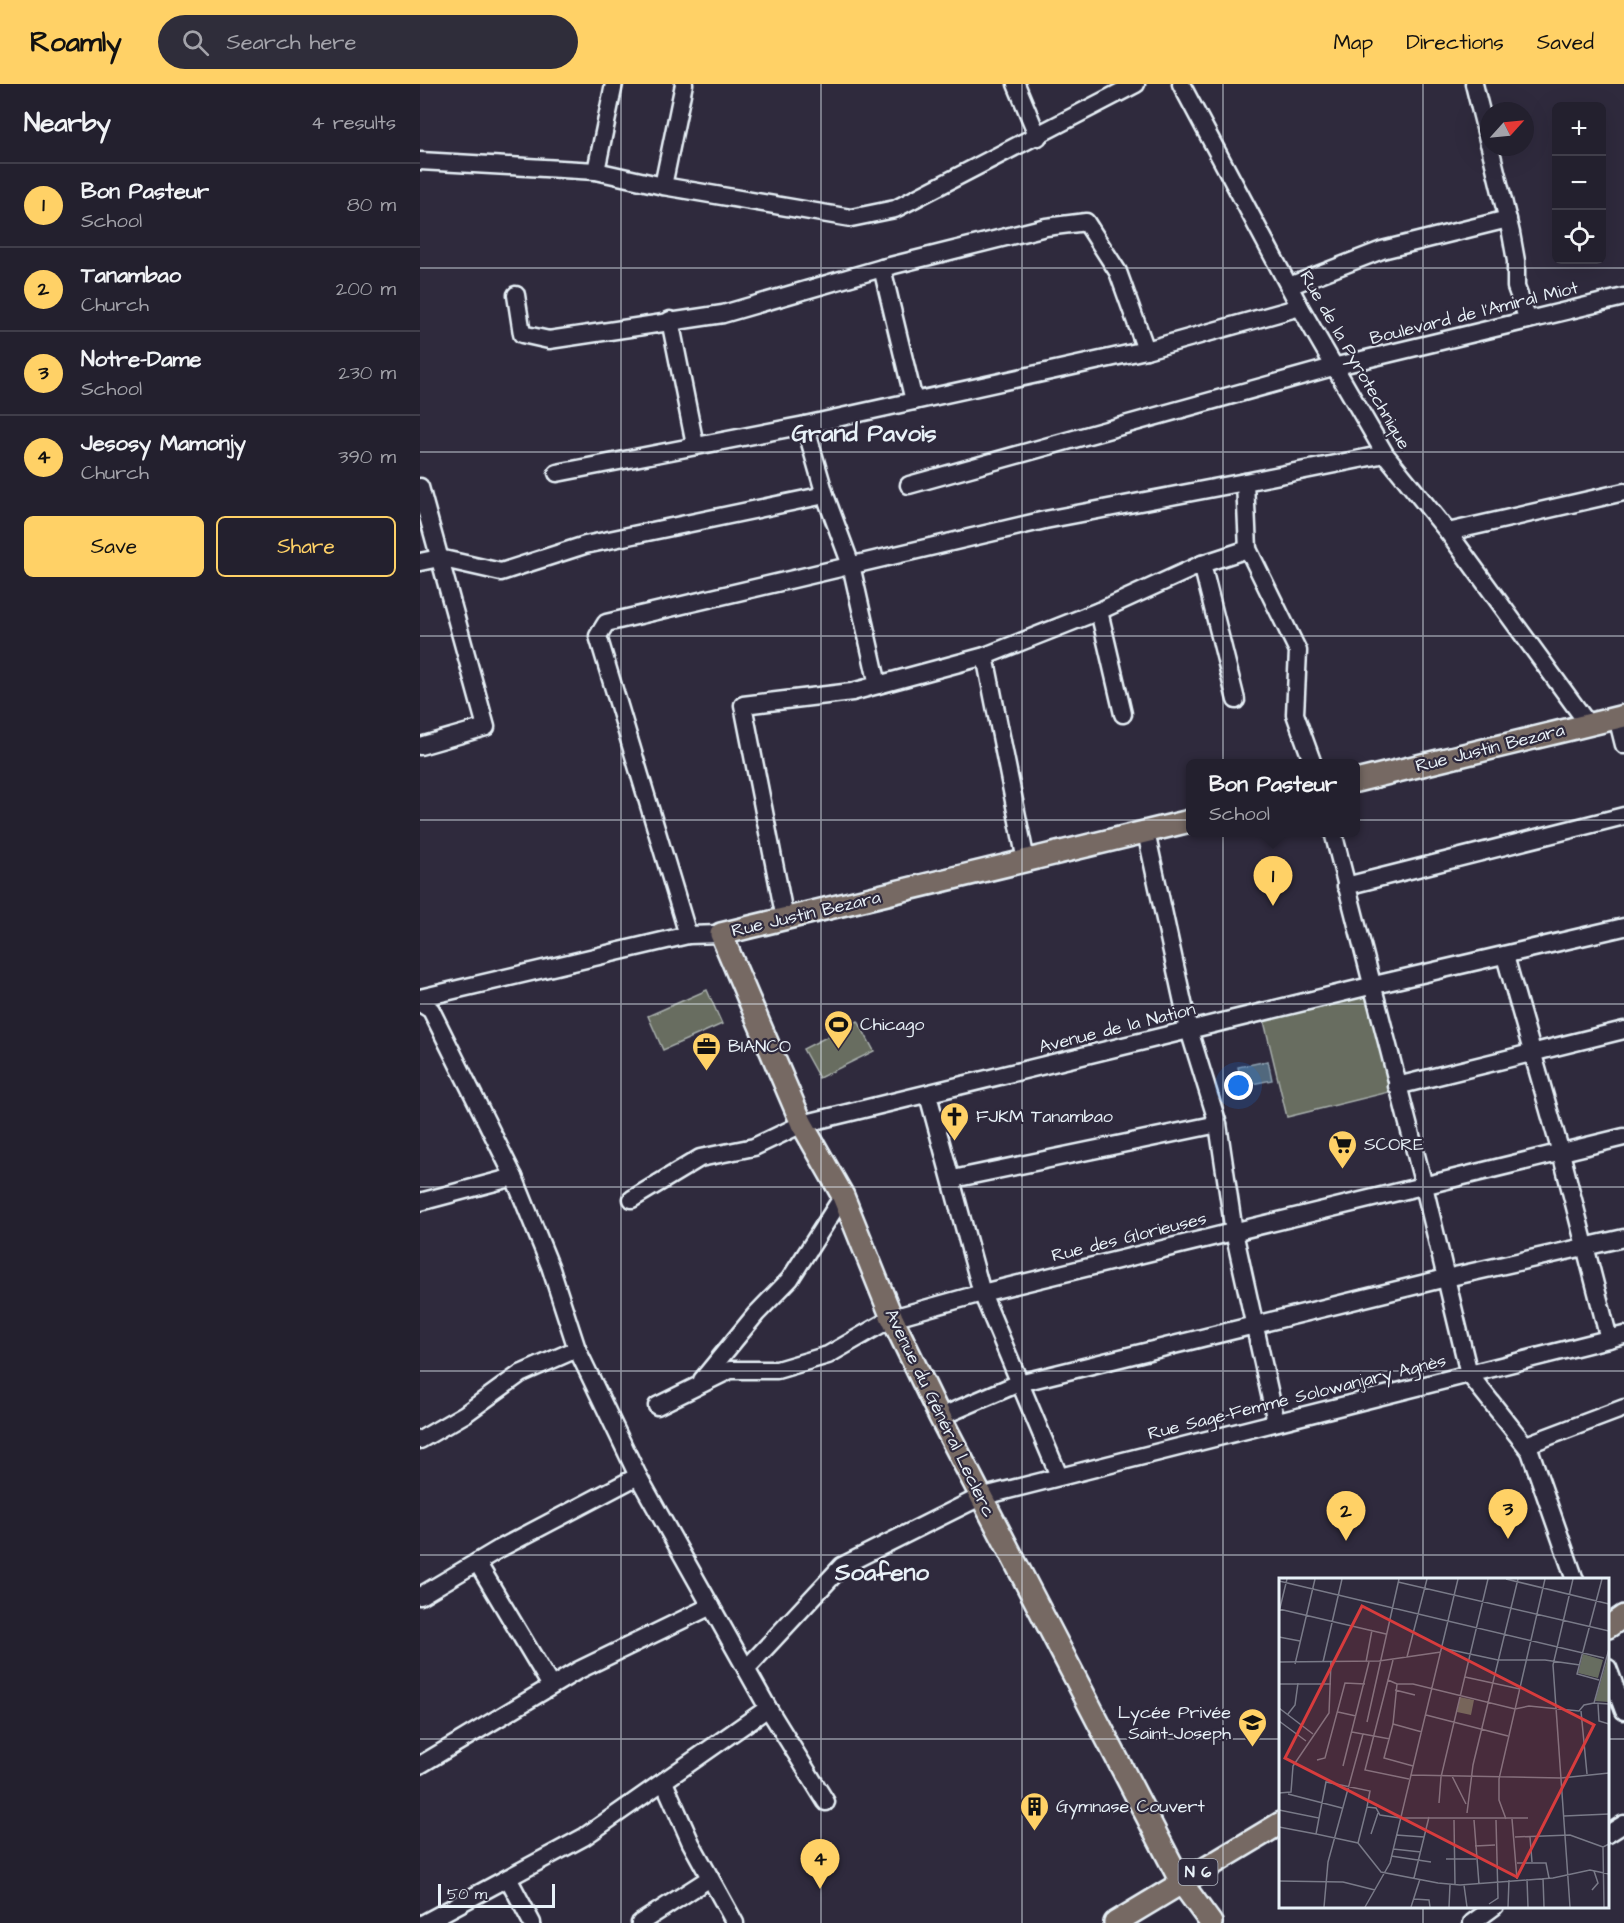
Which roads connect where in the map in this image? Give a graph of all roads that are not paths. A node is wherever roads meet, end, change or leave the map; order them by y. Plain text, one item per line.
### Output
1 (614, 84) edge
2 (684, 84) edge
3 (1016, 84) edge
4 (1136, 84) edge
5 (1181, 84) edge
6 (1474, 84) edge
7 (1480, 109) edge
8 (1038, 137) junction
9 (1492, 156) edge
10 (420, 161) edge
11 (596, 171) junction
12 (663, 186) junction
13 (1508, 219) junction
14 (882, 268) junction
15 (1288, 286) junction
16 (516, 295) dead end
17 (1624, 297) edge
18 (1300, 307) junction
19 (670, 320) junction
20 (1528, 320) junction
21 (1146, 350) junction
22 (1333, 367) junction
23 (914, 401) junction
24 (805, 425) junction
25 (695, 445) junction
26 (1385, 454) junction
27 (558, 473) dead end
28 (1245, 482) junction
29 (909, 485) dead end
30 (420, 487) edge
31 (1624, 492) edge
32 (825, 495) junction
33 (1448, 532) junction
34 (1248, 549) junction
35 (439, 558) junction
36 (420, 562) edge
37 (1202, 564) junction
38 (851, 565) junction
39 (1099, 611) junction
40 (985, 656) junction
41 (878, 685) junction
42 (1236, 700) dead end
43 (1123, 714) dead end
44 (1621, 716) edge
45 (1588, 724) junction
46 (1624, 744) edge
47 (420, 746) edge
48 (1311, 759) edge
49 (1360, 780) edge
50 (1624, 816) edge
51 (1186, 822) edge
52 (1146, 832) junction
53 (1334, 837) edge
54 (1026, 861) junction
55 (1346, 886) junction
56 (785, 919) junction
57 (1624, 927) edge
58 (721, 934) junction
59 (688, 935) junction
60 (1505, 956) junction
61 (1370, 986) junction
62 (420, 998) edge
63 (420, 1003) edge
64 (1189, 1030) junction
65 (1624, 1030) edge
66 (1532, 1052) junction
67 (1397, 1086) junction
68 (928, 1095) junction
69 (802, 1124) junction
70 (1218, 1124) junction
71 (1624, 1137) edge
72 (1561, 1153) junction
73 (514, 1177) junction
74 (953, 1179) junction
75 (1424, 1186) junction
76 (843, 1196) junction
77 (632, 1199) dead end
78 (420, 1202) edge
79 (1234, 1232) junction
80 (1624, 1238) edge
81 (1585, 1247) junction
82 (1446, 1278) junction
83 (982, 1293) junction
84 (892, 1318) junction
85 (1255, 1325) junction
86 (1616, 1337) edge
87 (577, 1349) junction
88 (1468, 1374) junction
89 (700, 1383) junction
90 (1019, 1383) junction
91 (657, 1406) dead end
92 (1624, 1408) edge
93 (940, 1417) junction
94 (1276, 1422) junction
95 (420, 1440) edge
96 (1526, 1445) junction
97 (638, 1476) junction
98 (1059, 1476) junction
99 (980, 1497) junction
100 (477, 1562) junction
101 (1574, 1578) edge
102 (420, 1596) edge
103 (711, 1606) junction
104 (1624, 1616) edge
105 (1609, 1626) edge
106 (746, 1669) junction
107 (1609, 1671) edge
108 (551, 1686) junction
109 (768, 1708) junction
110 (1624, 1712) edge
111 (420, 1765) edge
112 (664, 1782) junction
113 (826, 1802) dead end
114 (1279, 1824) edge
115 (1624, 1824) edge
116 (1609, 1833) edge
117 (508, 1878) junction
118 (710, 1878) junction
119 (1181, 1882) junction
120 (1492, 1908) edge
121 (424, 1923) edge
122 (532, 1923) edge
123 (640, 1923) edge
124 (735, 1923) edge
125 (1115, 1923) edge
126 (1211, 1923) edge
127 (1472, 1923) edge

1 - 11 street
2 - 12 street
3 - 8 street
4 - 8 street
5 - 15 street, Rue de la Pyrotechnique
6 - 7 street
8 - 12 street
9 - 13 street
10 - 11 street
11 - 12 street
13 - 15 street
13 - 20 street
14 - 19 street
14 - 21 street
14 - 23 street
15 - 18 street, Rue de la Pyrotechnique
16 - 19 street
17 - 20 street, Boulevard de l'Amiral Miot
18 - 21 street
18 - 22 street, Rue de la Pyrotechnique
19 - 25 street
20 - 22 street, Boulevard de l'Amiral Miot
21 - 23 street
22 - 26 street, Rue de la Pyrotechnique
22 - 29 street, Boulevard de l'Amiral Miot
23 - 24 street
24 - 25 street
24 - 32 street
25 - 27 street
26 - 28 street
26 - 33 street, Rue de la Pyrotechnique
28 - 34 street
28 - 38 street
30 - 35 street
31 - 33 street
32 - 35 street
32 - 38 street
33 - 45 street, Rue de la Pyrotechnique
34 - 37 street
34 - 48 street
35 - 36 street
35 - 47 street
37 - 39 street
37 - 42 street
38 - 41 street
38 - 59 street
39 - 40 street
39 - 43 street
40 - 41 street
40 - 54 street
41 - 56 street
44 - 45 main road, Rue Justin Bezara
44 - 46 street
45 - 49 main road, Rue Justin Bezara
50 - 55 street
51 - 52 main road, Rue Justin Bezara
52 - 54 main road, Rue Justin Bezara
52 - 64 street
53 - 55 street
54 - 56 main road, Rue Justin Bezara
55 - 61 street
56 - 58 main road, Rue Justin Bezara
57 - 60 street, Avenue de la Nation
58 - 59 street, Rue Justin Bezara
58 - 69 main road, Avenue du Général Leclerc
59 - 62 street, Rue Justin Bezara
60 - 61 street, Avenue de la Nation
60 - 66 street
61 - 64 street, Avenue de la Nation
61 - 67 street
63 - 73 street
64 - 68 street, Avenue de la Nation
64 - 70 street
65 - 66 street
66 - 67 street
66 - 72 street
67 - 75 street
68 - 69 street, Avenue de la Nation
68 - 74 street
69 - 76 main road, Avenue du Général Leclerc
69 - 77 street, Avenue de la Nation
70 - 74 street
70 - 79 street
71 - 72 street, Rue des Glorieuses
72 - 75 street, Rue des Glorieuses
72 - 81 street
73 - 78 street
73 - 87 street
74 - 83 street
75 - 79 street, Rue des Glorieuses
75 - 82 street
76 - 84 main road, Avenue du Général Leclerc
76 - 89 street
79 - 83 street, Rue des Glorieuses
79 - 85 street
80 - 81 street
81 - 82 street
81 - 86 street
82 - 85 street
82 - 88 street
83 - 84 street, Rue des Glorieuses
83 - 90 street
84 - 89 street, Rue des Glorieuses
84 - 93 main road, Avenue du Général Leclerc
85 - 90 street
85 - 94 street
86 - 88 street, Rue Sage-Femme Solowanjary Agnès
87 - 95 street
87 - 97 street
88 - 94 street, Rue Sage-Femme Solowanjary Agnès
88 - 96 street
89 - 91 street, Rue des Glorieuses
90 - 93 street
90 - 98 street
92 - 96 street
93 - 99 main road, Avenue du Général Leclerc
94 - 98 street, Rue Sage-Femme Solowanjary Agnès
96 - 101 street
97 - 100 street
97 - 103 street
98 - 99 street, Rue Sage-Femme Solowanjary Agnès
99 - 106 street, Rue Sage-Femme Solowanjary Agnès
99 - 119 main road, Avenue du Général Leclerc
100 - 102 street
100 - 108 street
103 - 106 street
103 - 108 street
104 - 105 main road
106 - 109 street
107 - 110 street
108 - 111 street
109 - 112 street
109 - 113 street
112 - 117 street
112 - 118 street
114 - 119 main road, N 6
115 - 116 street
117 - 121 street
117 - 122 street
118 - 123 street
118 - 124 street
119 - 125 main road, N 6
119 - 126 main road, Avenue du Général Leclerc
120 - 127 street

